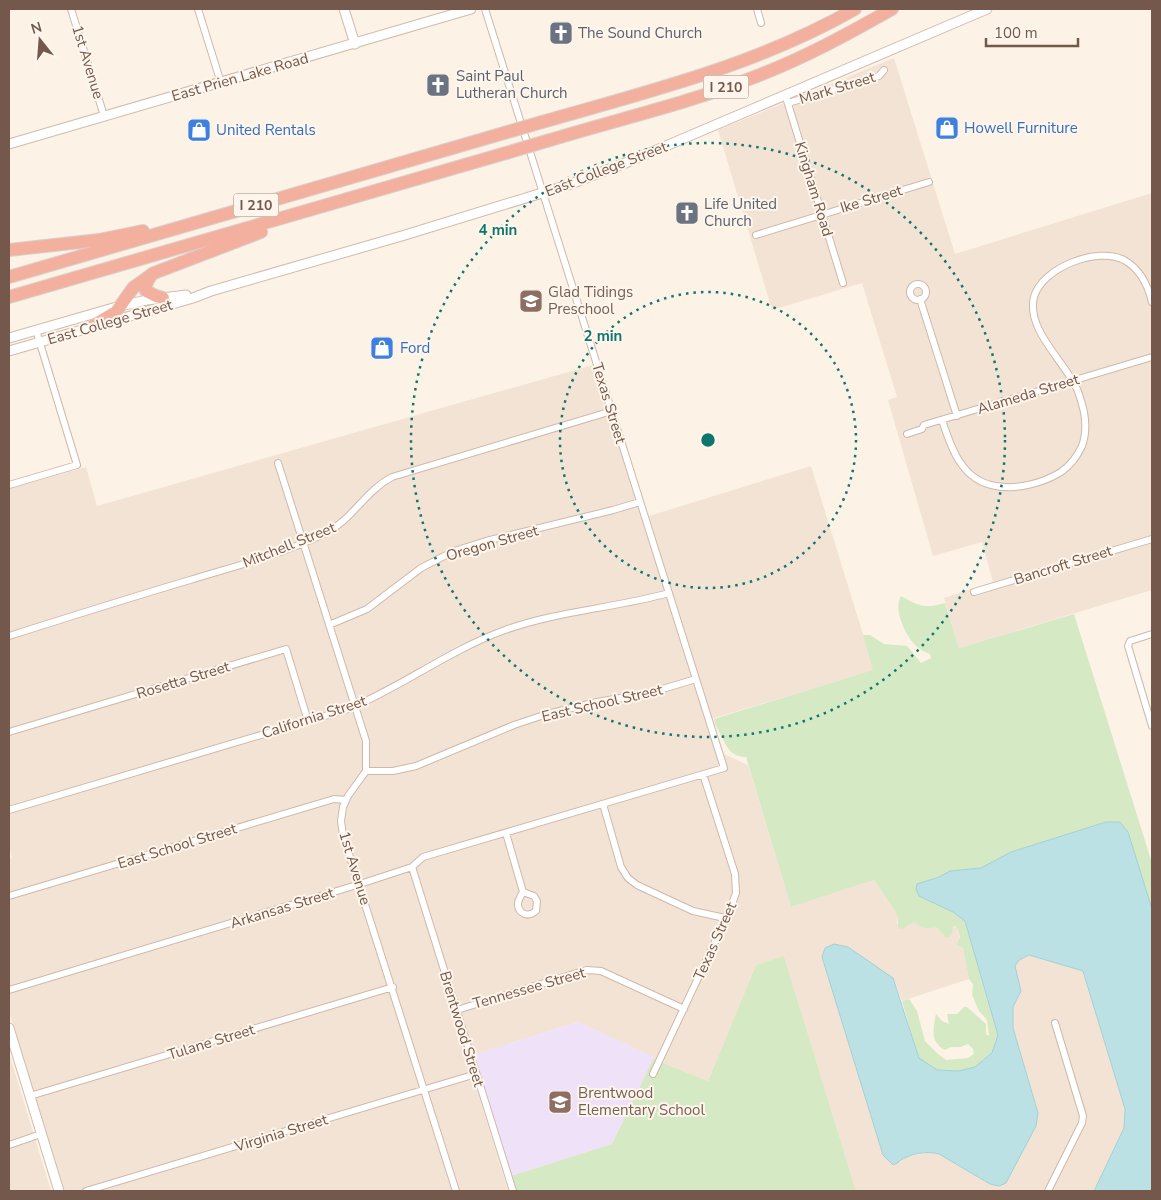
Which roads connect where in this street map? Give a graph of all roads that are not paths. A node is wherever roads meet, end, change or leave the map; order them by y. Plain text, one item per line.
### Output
1 (71, 9) edge
2 (198, 9) edge
3 (344, 9) edge
4 (471, 9) edge
5 (485, 9) edge
6 (757, 9) edge
7 (855, 9) edge
8 (892, 9) edge
9 (987, 9) edge
10 (761, 22) dead end
11 (355, 44) junction
12 (884, 70) dead end
13 (221, 83) junction
14 (786, 99) junction
15 (104, 116) junction
16 (9, 144) edge
17 (929, 182) dead end
18 (379, 189) junction
19 (544, 194) junction
20 (822, 214) junction
21 (218, 216) junction
22 (756, 235) dead end
23 (9, 250) edge
24 (154, 273) junction
25 (9, 278) edge
26 (843, 283) dead end
27 (211, 291) junction
28 (9, 297) edge
29 (164, 298) junction
30 (920, 299) dead end
31 (1152, 302) edge
32 (120, 306) junction
33 (94, 325) junction
34 (36, 330) junction
35 (9, 338) edge
36 (40, 342) junction
37 (9, 350) edge
38 (1152, 358) edge
39 (1072, 381) junction
40 (612, 411) junction
41 (957, 416) junction
42 (942, 420) junction
43 (907, 434) dead end
44 (278, 463) dead end
45 (9, 485) edge
46 (640, 502) junction
47 (1152, 539) edge
48 (303, 542) junction
49 (669, 592) junction
50 (974, 592) dead end
51 (329, 625) junction
52 (1152, 634) edge
53 (9, 636) edge
54 (696, 679) junction
55 (355, 706) junction
56 (308, 721) junction
57 (1152, 722) edge
58 (9, 732) edge
59 (724, 768) joint
60 (366, 771) junction
61 (703, 774) junction
62 (346, 800) junction
63 (603, 804) junction
64 (9, 810) edge
65 (506, 833) junction
66 (412, 867) junction
67 (360, 884) junction
68 (523, 892) dead end
69 (9, 896) edge
70 (726, 918) junction
71 (392, 987) junction
72 (9, 990) edge
73 (684, 1009) junction
74 (457, 1010) junction
75 (1055, 1023) dead end
76 (9, 1028) edge
77 (476, 1074) junction
78 (653, 1074) dead end
79 (425, 1090) junction
80 (30, 1096) junction
81 (41, 1134) junction
82 (9, 1145) edge
83 (59, 1191) edge
84 (86, 1191) edge
85 (456, 1191) edge
86 (513, 1191) edge
87 (1048, 1191) edge

1 - 15 street, 1st Avenue
2 - 13 street
3 - 11 street
4 - 11 street, East Prien Lake Road
5 - 19 street, Texas Street
6 - 10 street
7 - 21 highway, I 210, bridge
8 - 18 highway, I 210, bridge
9 - 14 street, East College Street
11 - 13 street, East Prien Lake Road
12 - 14 street, Mark Street
13 - 15 street, East Prien Lake Road
14 - 19 street, East College Street
14 - 20 street, Kingham Road
15 - 16 street, East Prien Lake Road
17 - 20 street, Ike Street
18 - 24 highway
18 - 28 highway, I 210
19 - 27 street, East College Street
19 - 40 street, Texas Street
20 - 22 street, Ike Street
20 - 26 street, Kingham Road
21 - 23 highway
21 - 25 highway, I 210
24 - 29 highway
24 - 32 highway
27 - 29 street, East College Street
27 - 33 street, East College Street
29 - 32 street, East College Street
30 - 41 street
31 - 39 street
32 - 33 highway
32 - 34 street, East College Street
33 - 36 street, East College Street
34 - 35 street, East College Street
34 - 36 street
36 - 37 street, East College Street
36 - 45 street
38 - 39 street, Alameda Street
39 - 41 street, Alameda Street
39 - 42 street
40 - 46 street, Texas Street
40 - 48 street, Mitchell Street
41 - 42 street, Alameda Street
42 - 43 street, Alameda Street
44 - 48 street
46 - 49 street, Texas Street
46 - 51 street, Oregon Street
47 - 50 street, Bancroft Street
48 - 51 street
48 - 53 street, Mitchell Street
49 - 54 street, Texas Street
49 - 55 street, California Street
51 - 55 street
52 - 57 street
54 - 59 street, Texas Street
54 - 60 street, East School Street
55 - 56 street, California Street
55 - 60 street
56 - 58 street, Rosetta Street
56 - 64 street, California Street
59 - 61 street, Arkansas Street
60 - 62 street, 1st Avenue
61 - 63 street, Arkansas Street
61 - 70 street, Texas Street
62 - 67 street, 1st Avenue
62 - 69 street, East School Street
63 - 65 street, Arkansas Street
63 - 70 street
65 - 66 street, Arkansas Street
65 - 68 street
66 - 67 street, Arkansas Street
66 - 74 street, Brentwood Street
67 - 71 street, 1st Avenue
67 - 72 street, Arkansas Street
70 - 73 street, Texas Street
71 - 79 street, 1st Avenue
71 - 80 street, Tulane Street
73 - 74 street, Tennessee Street
73 - 78 street, Texas Street
74 - 77 street, Brentwood Street
75 - 87 street
76 - 80 street
77 - 79 street, Virginia Street
77 - 86 street, Brentwood Street
79 - 84 street, Virginia Street
79 - 85 street, 1st Avenue
80 - 81 street
81 - 82 street
81 - 83 street

